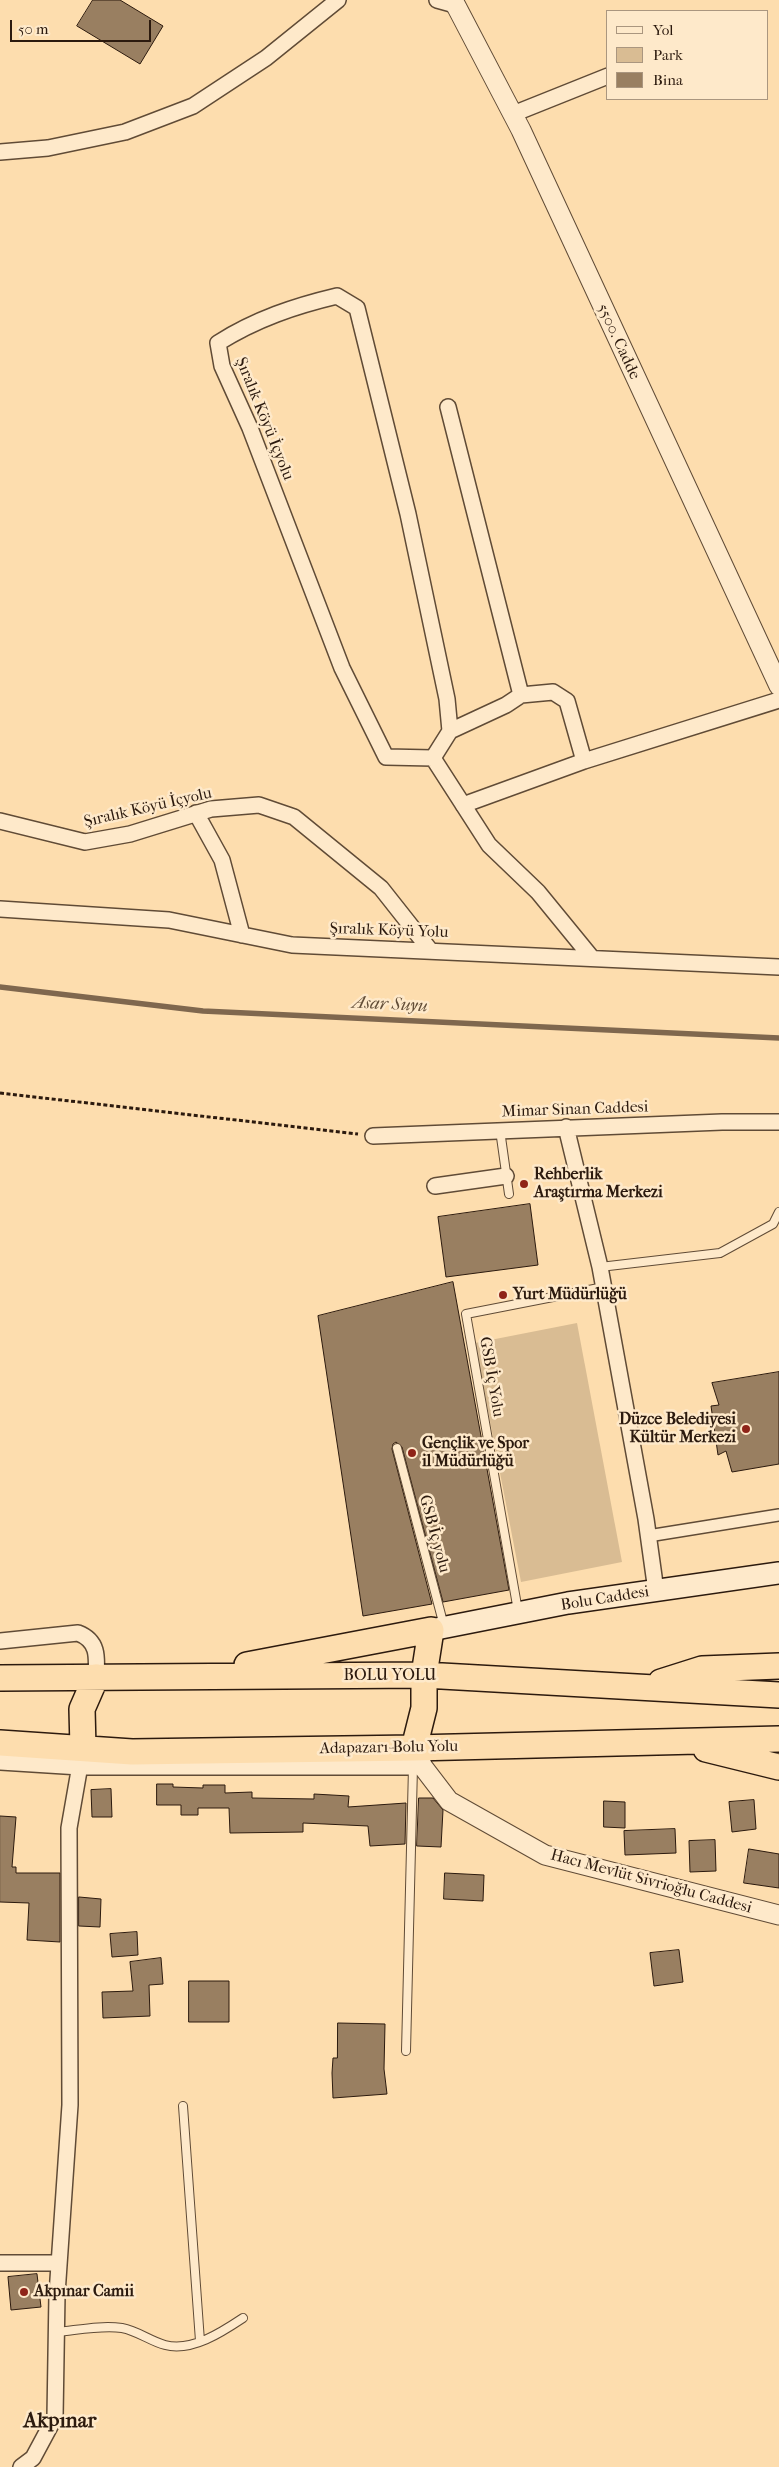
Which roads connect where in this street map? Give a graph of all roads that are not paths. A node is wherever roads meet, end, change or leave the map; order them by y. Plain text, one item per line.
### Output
1 (338, 0) edge
2 (448, 2) edge
3 (606, 77) edge
4 (513, 114) junction
5 (0, 152) edge
6 (448, 407) dead end
7 (779, 686) edge
8 (520, 695) junction
9 (779, 700) edge
10 (450, 731) junction
11 (433, 758) junction
12 (584, 761) junction
13 (463, 805) junction
14 (196, 813) junction
15 (0, 821) edge
16 (0, 909) edge
17 (242, 935) junction
18 (430, 950) junction
19 (592, 958) junction
20 (779, 967) edge
21 (779, 1122) edge
22 (566, 1127) junction
23 (500, 1130) junction
24 (373, 1136) road end
25 (506, 1176) junction
26 (434, 1186) dead end
27 (509, 1194) dead end
28 (779, 1212) edge
29 (600, 1266) junction
30 (604, 1287) junction
31 (397, 1448) dead end
32 (779, 1515) edge
33 (648, 1536) junction
34 (779, 1573) edge
35 (656, 1591) junction
36 (518, 1613) junction
37 (438, 1629) junction
38 (0, 1641) edge
39 (779, 1666) edge
40 (424, 1675) junction
41 (183, 1677) junction
42 (0, 1678) edge
43 (96, 1678) junction
44 (643, 1687) junction
45 (779, 1694) edge
46 (779, 1739) edge
47 (674, 1741) junction
48 (0, 1743) edge
49 (82, 1758) junction
50 (417, 1761) junction
51 (0, 1762) edge
52 (779, 1767) edge
53 (779, 1915) edge
54 (406, 2051) dead end
55 (183, 2106) dead end
56 (0, 2263) edge
57 (59, 2263) junction
58 (243, 2318) dead end
59 (57, 2332) junction
60 (200, 2341) junction
61 (21, 2467) edge

1 - 5 street
2 - 4 street, 5500. Cadde
3 - 4 street
4 - 7 street, 5500. Cadde
6 - 8 street
8 - 10 street
8 - 12 street
9 - 12 street
10 - 11 street
10 - 11 street, Şıralık Köyü İçyolu
11 - 13 street
12 - 13 street
13 - 19 street
14 - 15 street, Şıralık Köyü İçyolu
14 - 17 street
14 - 18 street, Şıralık Köyü İçyolu
16 - 17 street, Şıralık Köyü Yolu
17 - 18 street, Şıralık Köyü Yolu
18 - 19 street, Şıralık Köyü Yolu
19 - 20 street, Şıralık Köyü Yolu
21 - 22 street, Mimar Sinan Caddesi
22 - 23 street, Mimar Sinan Caddesi
22 - 29 street
23 - 24 street, Mimar Sinan Caddesi
23 - 25 lane
25 - 26 street
25 - 27 lane
28 - 29 lane
29 - 30 street
30 - 33 street
30 - 36 lane, GSB İç Yolu
31 - 37 lane, GSB İç yolu
32 - 33 street
33 - 35 street
34 - 35 main road, Bolu Caddesi
35 - 36 main road, Bolu Caddesi
36 - 37 main road, Bolu Caddesi
37 - 40 highway
37 - 41 highway
38 - 43 street
39 - 44 highway
40 - 41 highway, BOLU YOLU
40 - 44 highway, BOLU YOLU
40 - 50 highway
41 - 43 highway, BOLU YOLU
42 - 43 highway, BOLU YOLU
43 - 49 highway
44 - 45 highway, BOLU YOLU
46 - 47 highway, Adapazarı-Bolu Yolu
47 - 50 highway, Adapazarı-Bolu Yolu
47 - 52 highway
48 - 49 highway, Adapazarı-Bolu Yolu
49 - 50 highway, Adapazarı-Bolu Yolu
49 - 51 street
49 - 57 street
50 - 53 street, Hacı Mevlüt Sivrioğlu Caddesi
50 - 54 lane
55 - 60 lane
56 - 57 street
57 - 59 street
58 - 60 lane
59 - 60 lane
59 - 61 street

